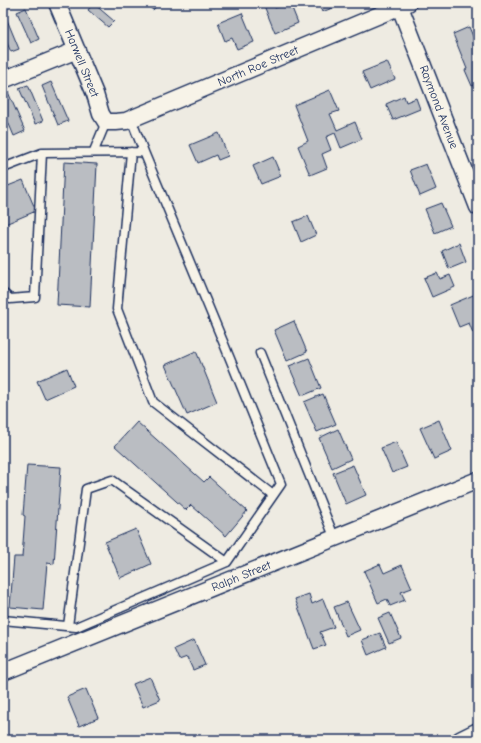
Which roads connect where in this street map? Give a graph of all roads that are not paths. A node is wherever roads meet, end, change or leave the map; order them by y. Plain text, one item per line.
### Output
1 (57, 3) edge
2 (404, 5) edge
3 (77, 50) junction
4 (3, 80) edge
5 (132, 118) junction
6 (106, 122) junction
7 (94, 151) junction
8 (131, 152) junction
9 (144, 152) junction
10 (42, 153) junction
11 (3, 168) edge
12 (478, 207) edge
13 (3, 293) edge
14 (260, 353) dead end
15 (478, 480) edge
16 (273, 495) junction
17 (335, 539) junction
18 (227, 562) junction
19 (212, 578) junction
20 (3, 620) edge
21 (75, 631) junction
22 (3, 672) edge
23 (478, 732) edge
24 (460, 740) edge

1 - 3 street, Harwell Street
2 - 5 street, North Roe Street
2 - 12 street, Raymond Avenue
3 - 4 street
3 - 6 street, Harwell Street
5 - 6 street, North Roe Street
5 - 9 lane
6 - 7 lane
7 - 8 lane
7 - 10 lane
8 - 9 lane
8 - 16 lane
9 - 16 lane
10 - 11 lane
10 - 13 lane
14 - 17 lane
15 - 17 street, Ralph Street
16 - 18 lane
17 - 19 street, Ralph Street
18 - 19 lane
18 - 21 lane
19 - 21 street, Ralph Street
20 - 21 lane
21 - 22 street, Ralph Street
23 - 24 street

